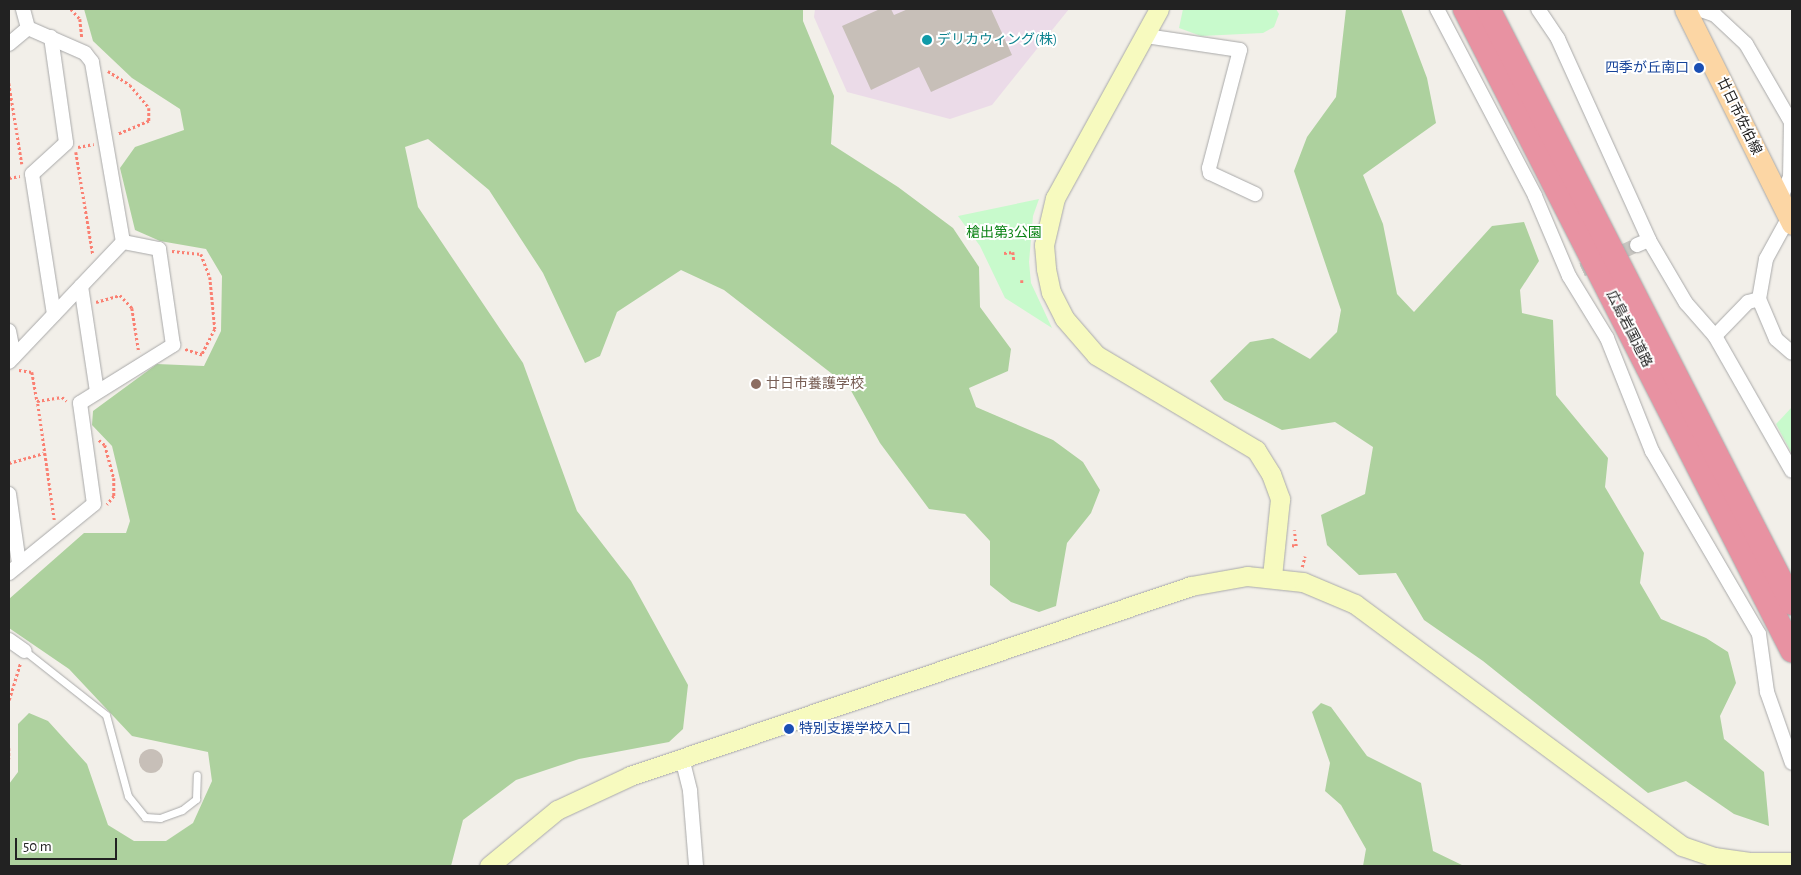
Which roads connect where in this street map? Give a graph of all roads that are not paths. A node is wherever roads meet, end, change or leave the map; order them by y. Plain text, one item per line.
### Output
1 (23, 9) edge
2 (1159, 9) edge
3 (1437, 9) edge
4 (1465, 9) edge
5 (1488, 9) edge
6 (1538, 9) edge
7 (1685, 9) edge
8 (1698, 9) edge
9 (28, 28) junction
10 (1146, 36) junction
11 (51, 37) junction
12 (9, 44) edge
13 (1255, 194) dead end
14 (1787, 213) edge
15 (123, 242) junction
16 (81, 286) junction
17 (1759, 299) junction
18 (54, 314) junction
19 (9, 331) edge
20 (1715, 336) junction
21 (1792, 353) edge
22 (13, 363) edge
23 (97, 392) junction
24 (1792, 471) edge
25 (9, 494) edge
26 (14, 568) edge
27 (1272, 576) junction
28 (1792, 604) edge
29 (9, 640) edge
30 (1792, 650) edge
31 (25, 651) joint
32 (682, 758) junction
33 (1792, 763) edge
34 (197, 775) dead end
35 (1792, 862) edge
36 (489, 866) edge
37 (696, 866) edge

1 - 9 street
2 - 10 street
3 - 33 street
4 - 30 highway, 広島岩国道路
5 - 28 highway, 広島岩国道路
6 - 20 street
7 - 14 main road, 廿日市佐伯線
8 - 14 street
9 - 11 street
9 - 12 street
10 - 13 street
10 - 27 street
11 - 15 street
11 - 18 street
14 - 17 street
15 - 16 street
15 - 23 street
16 - 18 street
16 - 23 street
17 - 20 street
17 - 21 street
18 - 22 street
19 - 22 street
20 - 24 street
23 - 26 street
25 - 26 street
27 - 32 street
27 - 35 street
29 - 31 street
31 - 34 lane
32 - 36 street
32 - 37 street

